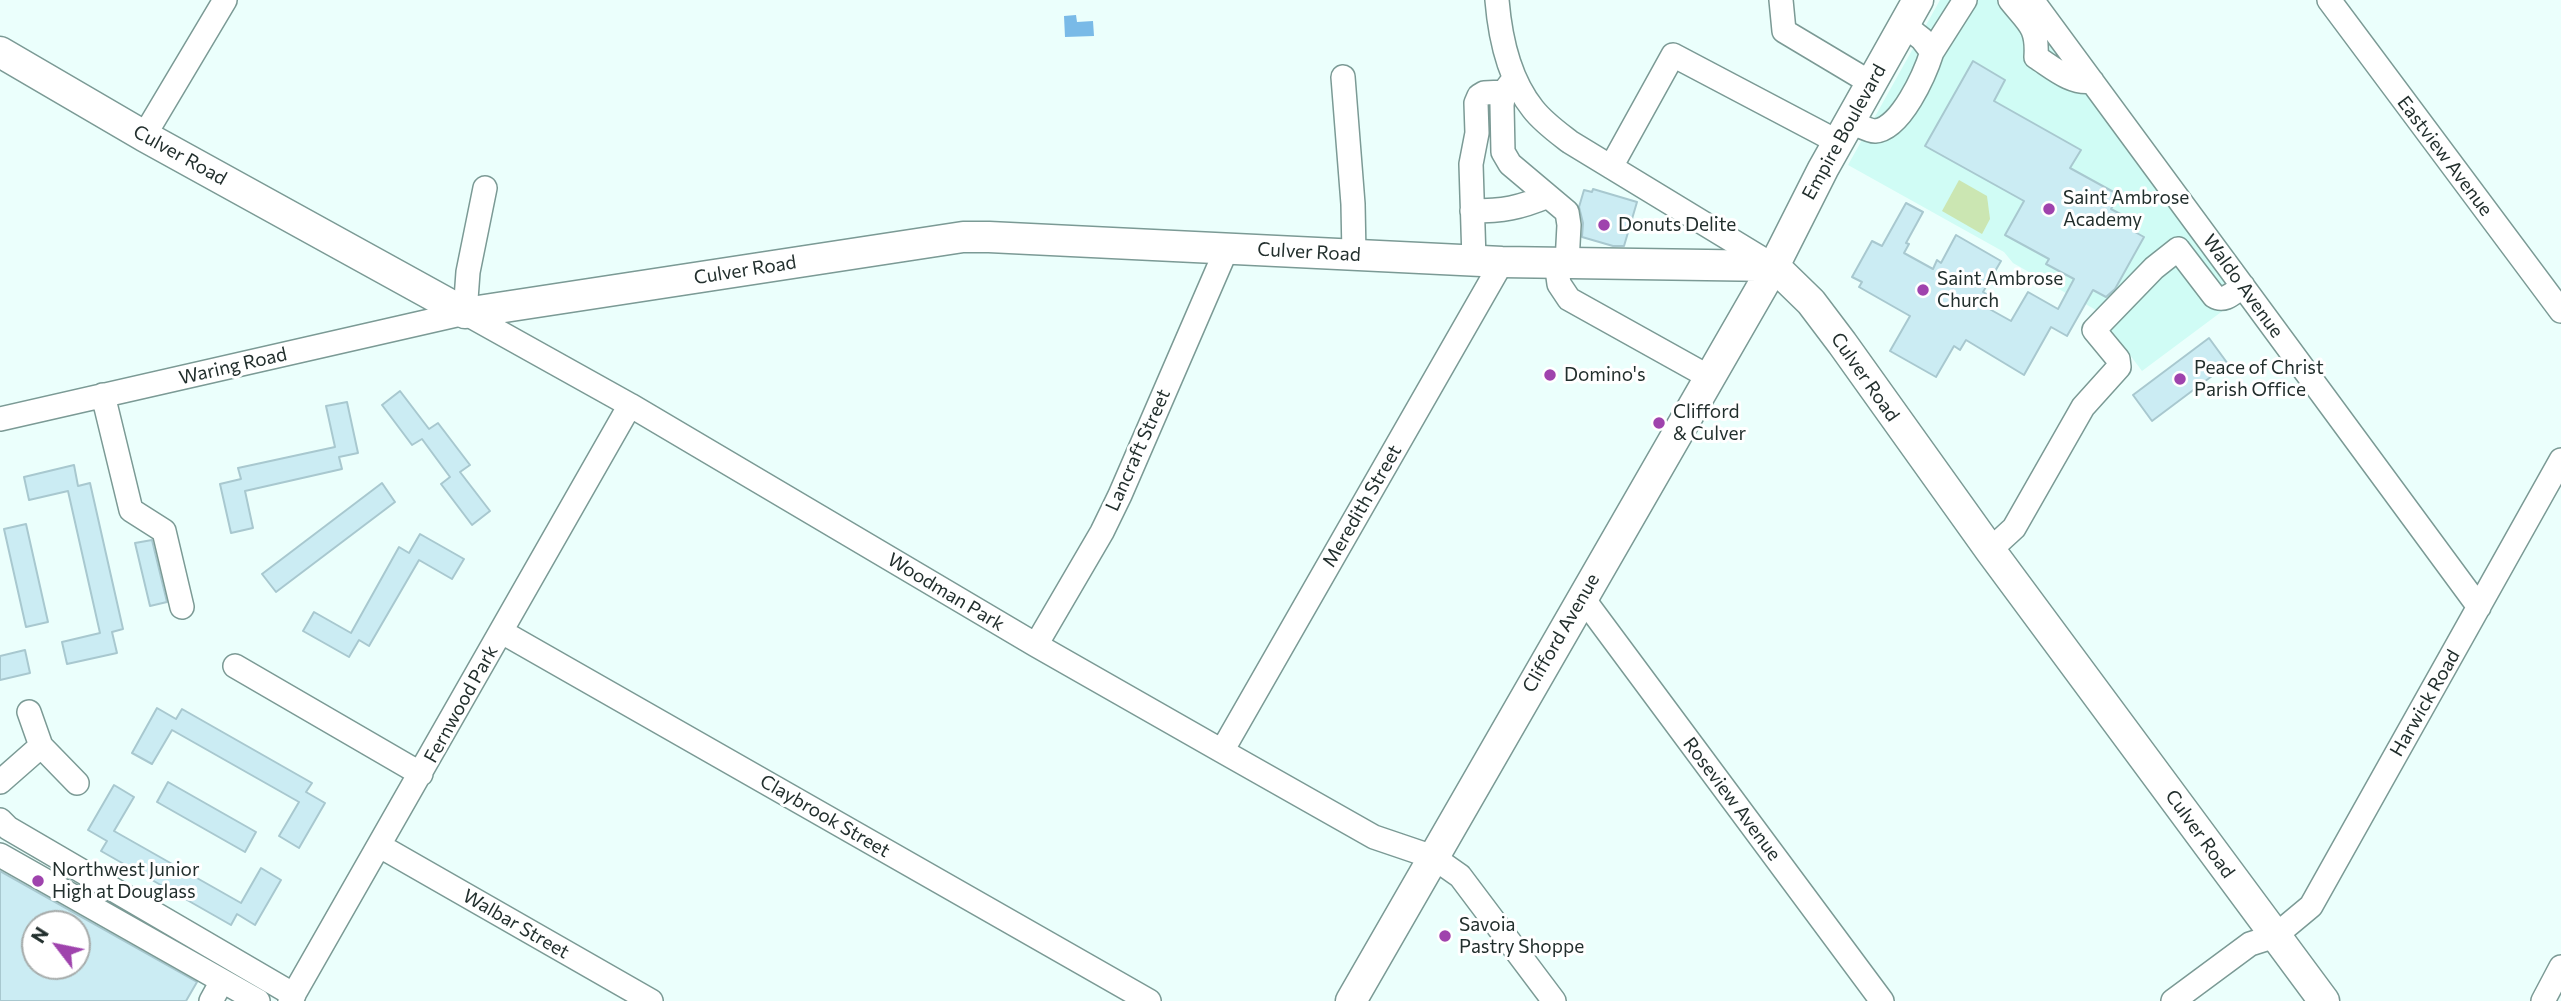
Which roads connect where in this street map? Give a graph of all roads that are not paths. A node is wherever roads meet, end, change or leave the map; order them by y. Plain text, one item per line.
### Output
1 (225, 0) edge
2 (1497, 0) edge
3 (1781, 0) edge
4 (1965, 0) edge
5 (2010, 0) edge
6 (2032, 0) edge
7 (2329, 0) edge
8 (1911, 12) edge
9 (0, 52) edge
10 (1932, 52) junction
11 (1343, 76) dead end
12 (2092, 81) junction
13 (1871, 83) junction
14 (1510, 85) junction
15 (1844, 132) junction
16 (144, 136) junction
17 (1611, 167) junction
18 (485, 188) dead end
19 (1548, 196) junction
20 (1472, 211) junction
21 (2202, 230) junction
22 (1227, 248) junction
23 (2178, 249) junction
24 (1354, 255) junction
25 (1488, 261) junction
26 (1561, 262) junction
27 (1774, 265) junction
28 (2243, 286) junction
29 (2561, 311) edge
30 (465, 313) junction
31 (1709, 377) junction
32 (103, 395) junction
33 (0, 402) edge
34 (630, 405) junction
35 (10, 416) edge
36 (2561, 460) edge
37 (1990, 550) junction
38 (1582, 597) junction
39 (182, 607) dead end
40 (2479, 607) junction
41 (502, 632) junction
42 (1036, 645) junction
43 (235, 666) dead end
44 (29, 712) dead end
45 (41, 746) junction
46 (1222, 751) junction
47 (421, 774) junction
48 (0, 782) edge
49 (77, 783) dead end
50 (0, 820) edge
51 (380, 846) junction
52 (0, 855) edge
53 (1433, 857) junction
54 (2276, 936) junction
55 (2561, 967) edge
56 (216, 991) edge
57 (292, 998) edge
58 (258, 1001) edge
59 (651, 1001) edge
60 (1149, 1001) edge
61 (1351, 1001) edge
62 (1554, 1001) edge
63 (1882, 1001) edge
64 (2173, 1001) edge
65 (2324, 1001) edge
66 (2543, 1001) edge

1 - 16 street
2 - 14 street
3 - 13 street
4 - 10 street
5 - 12 street
6 - 12 street, Waldo Avenue
7 - 29 street, Eastview Avenue
8 - 10 street
8 - 13 main road, Empire Boulevard
9 - 16 main road, Culver Road
10 - 15 street
11 - 24 street
12 - 21 street, Waldo Avenue
13 - 15 main road, Empire Boulevard
14 - 17 street
14 - 19 street
14 - 20 street
15 - 17 street
15 - 27 main road, Empire Boulevard
16 - 30 main road, Culver Road
17 - 27 street
18 - 30 street
19 - 20 street
19 - 26 street
20 - 25 street
21 - 23 street
21 - 28 street, Waldo Avenue
22 - 24 main road, Culver Road
22 - 30 main road, Culver Road
22 - 42 street, Lancraft Street
23 - 28 street
23 - 37 street
24 - 25 main road, Culver Road
25 - 26 main road, Culver Road
25 - 46 street, Meredith Street
26 - 27 main road, Culver Road
26 - 31 street
27 - 31 main road, Clifford Avenue
27 - 37 main road, Culver Road
28 - 40 street, Waldo Avenue
30 - 32 street, Waring Road
30 - 34 street, Woodman Park
31 - 38 main road, Clifford Avenue
32 - 35 street, Waring Road
32 - 39 street
33 - 35 street
34 - 41 street, Fernwood Park
34 - 42 street, Woodman Park
36 - 40 street, Harwick Road
37 - 54 main road, Culver Road
38 - 53 main road, Clifford Avenue
38 - 63 street, Roseview Avenue
40 - 54 street, Harwick Road
41 - 47 street, Fernwood Park
41 - 60 street, Claybrook Street
42 - 46 street, Woodman Park
43 - 47 street
44 - 45 street
45 - 48 street
45 - 49 street
46 - 53 street, Woodman Park
47 - 51 street, Fernwood Park
50 - 57 street
51 - 57 street, Fernwood Park
51 - 59 street, Walbar Street
52 - 56 street
53 - 61 main road, Clifford Avenue
53 - 62 street, Woodman Park
54 - 64 street, Harwick Road
54 - 65 main road, Culver Road
55 - 66 street
56 - 58 street

